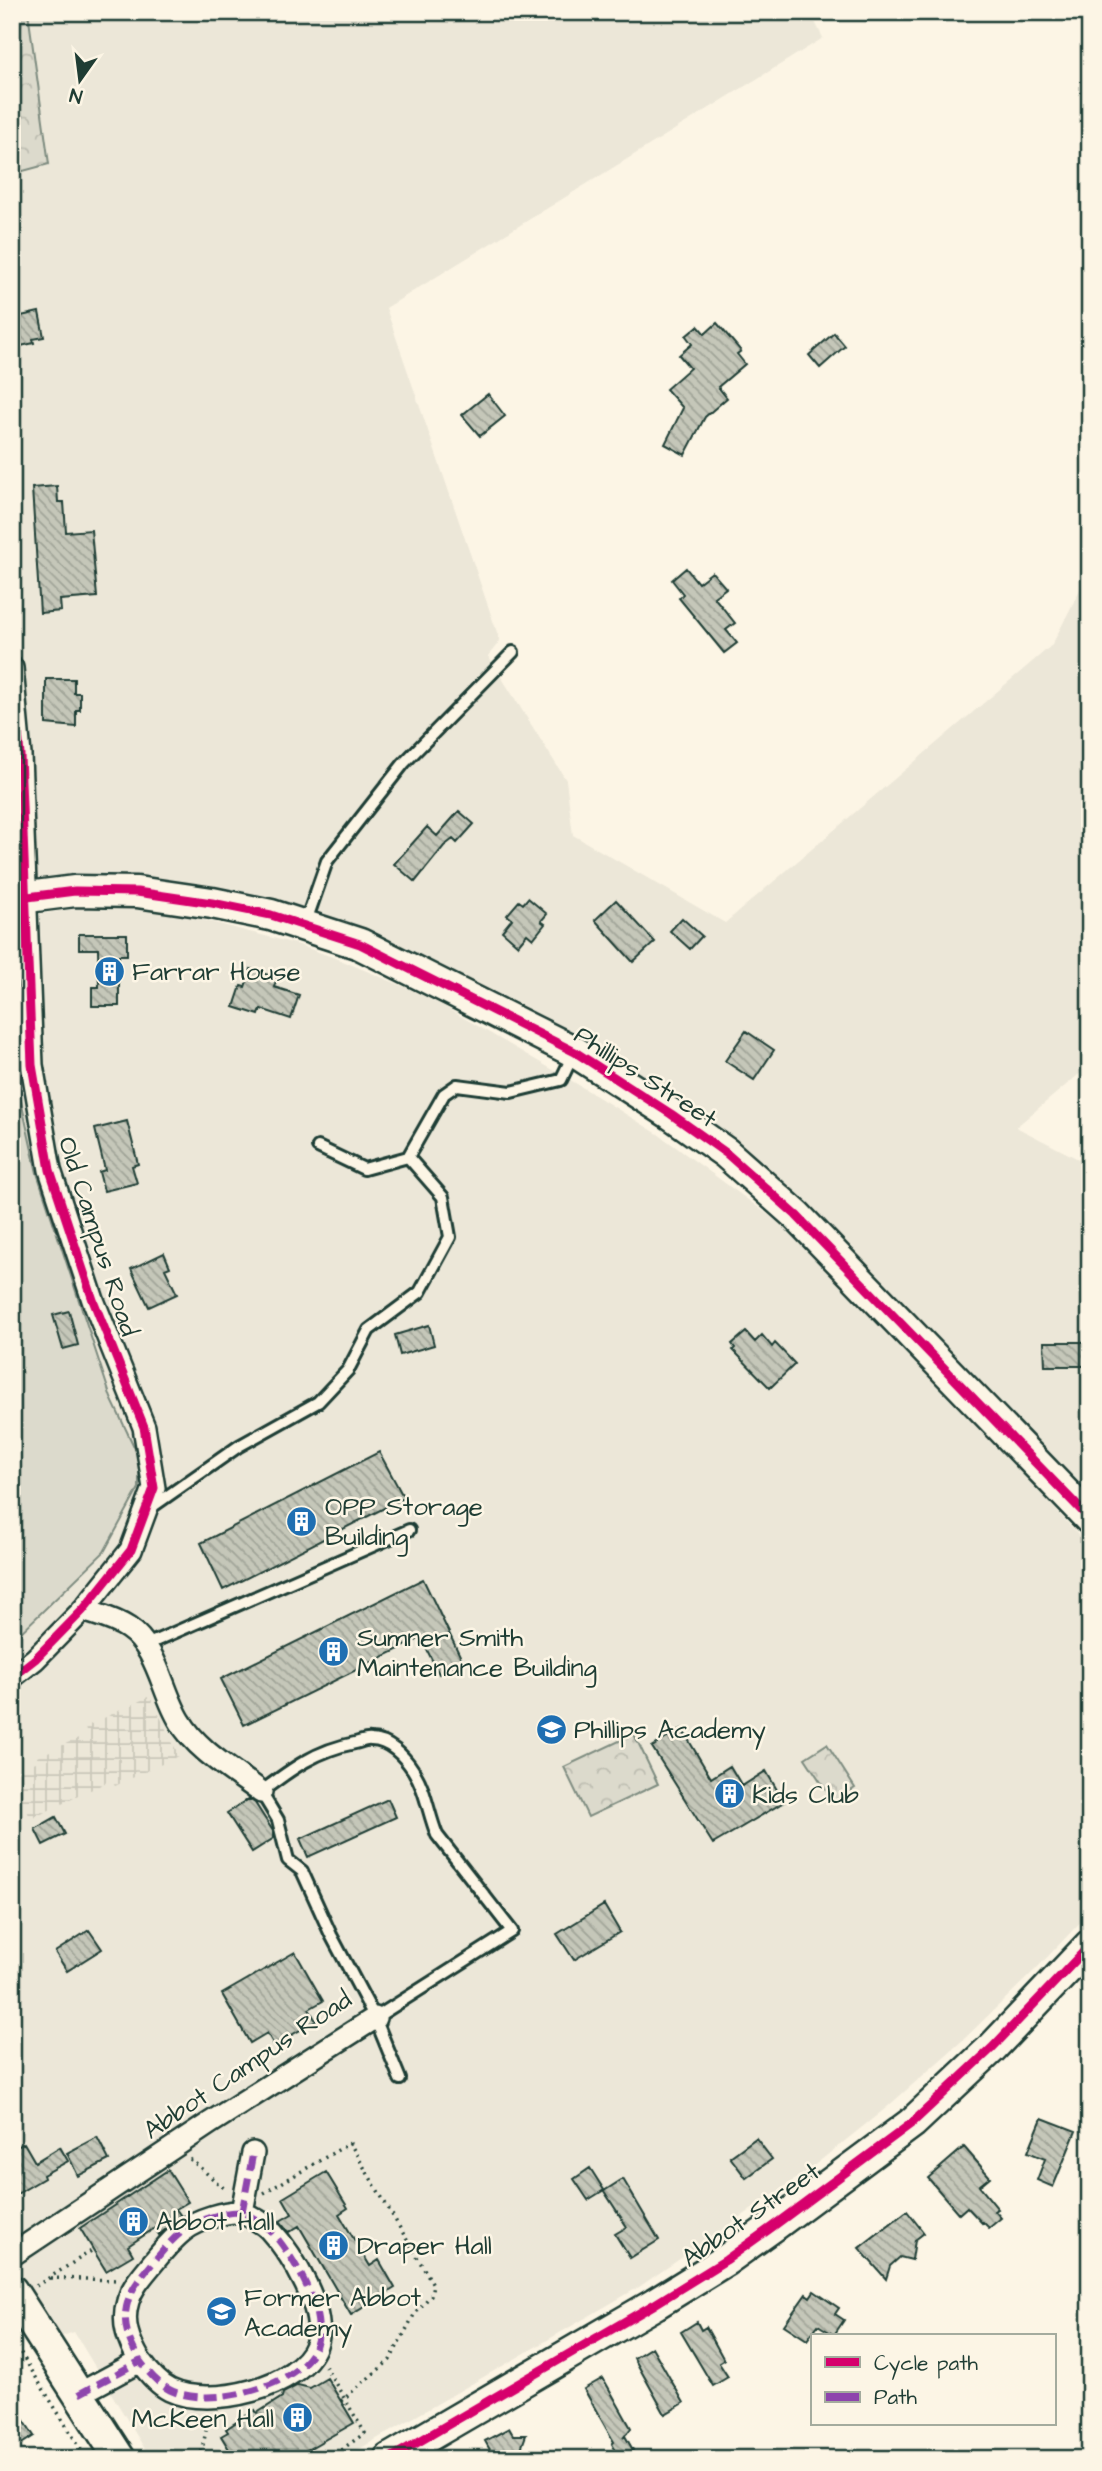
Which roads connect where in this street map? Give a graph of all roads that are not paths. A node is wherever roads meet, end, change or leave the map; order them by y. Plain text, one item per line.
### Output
1 (513, 652) dead end
2 (12, 668) edge
3 (18, 898) edge
4 (304, 926) junction
5 (575, 1052) junction
6 (318, 1147) dead end
7 (408, 1157) junction
8 (147, 1510) junction
9 (1090, 1519) edge
10 (410, 1530) dead end
11 (83, 1610) junction
12 (146, 1645) junction
13 (12, 1677) edge
14 (261, 1792) junction
15 (1090, 1945) edge
16 (375, 2018) junction
17 (400, 2079) dead end
18 (253, 2153) dead end
19 (243, 2208) junction
20 (12, 2255) edge
21 (24, 2288) edge
22 (140, 2361) junction
23 (79, 2394) junction
24 (120, 2459) edge
25 (389, 2459) edge

1 - 4 lane
2 - 3 street, Old Campus Road
3 - 4 street, Phillips Street
3 - 8 street, Old Campus Road
4 - 5 street, Phillips Street
5 - 7 lane
5 - 9 street, Phillips Street
6 - 7 lane
7 - 8 lane
8 - 11 street, Old Campus Road
10 - 12 lane
11 - 12 street, Abbot Campus Road
11 - 13 street, Old Campus Road
12 - 14 street, Abbot Campus Road
14 - 16 lane, Abbot Campus Road
14 - 16 lane
15 - 25 street, Abbot Street
16 - 17 lane
16 - 20 street, Abbot Campus Road
18 - 19 street
19 - 22 street
19 - 22 street
21 - 23 street
22 - 23 street
23 - 24 street

